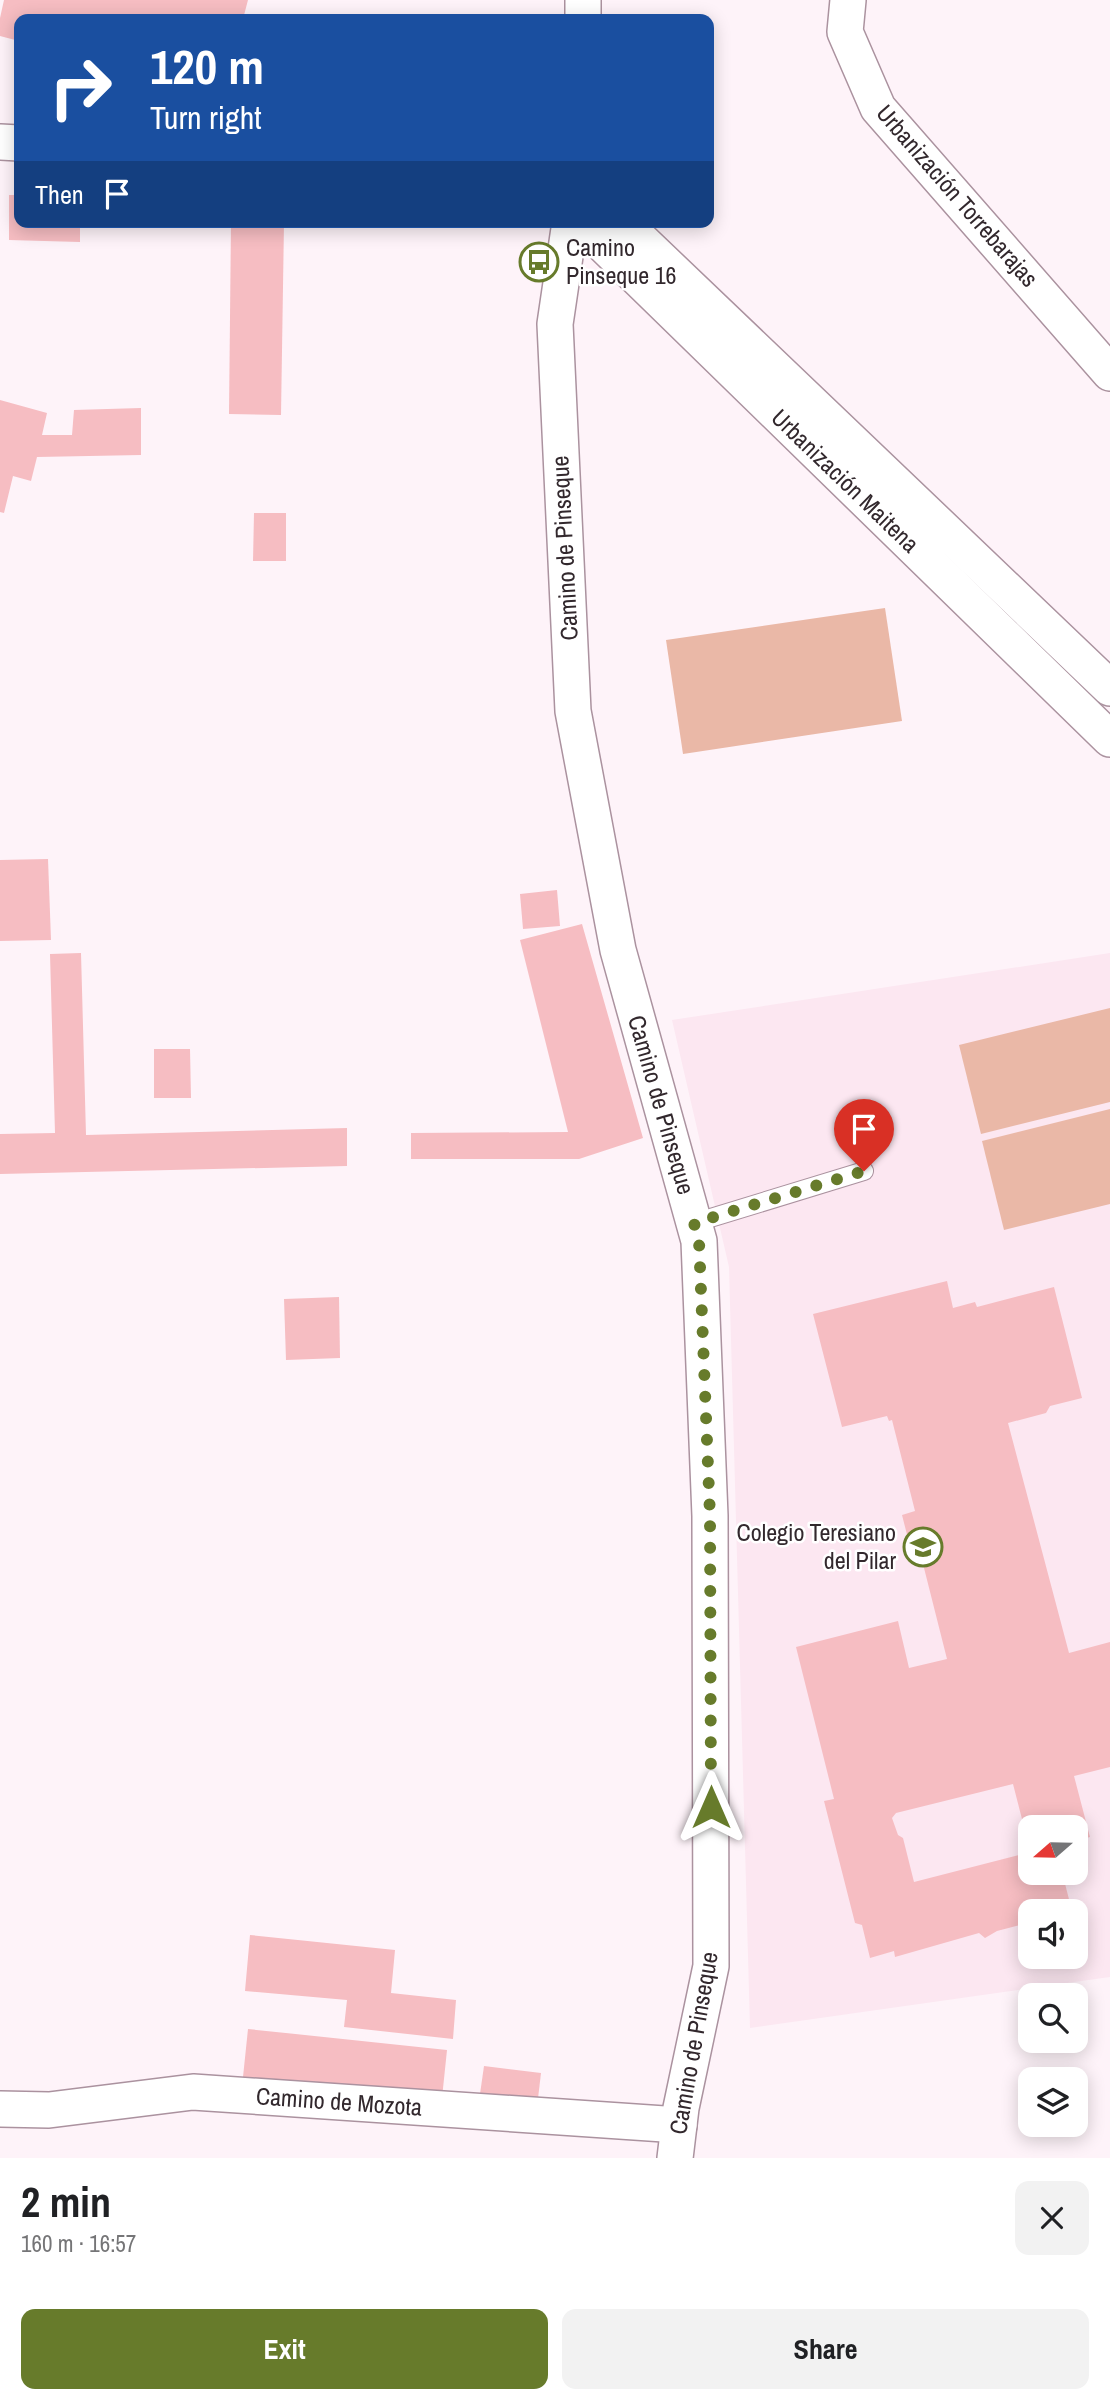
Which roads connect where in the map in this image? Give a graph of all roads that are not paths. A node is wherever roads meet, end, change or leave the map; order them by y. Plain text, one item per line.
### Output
1 (848, 0) edge
2 (569, 228) edge
3 (586, 228) edge
4 (628, 228) edge
5 (1110, 373) edge
6 (1110, 688) edge
7 (1110, 739) edge
8 (864, 1171) dead end
9 (694, 1223) junction
10 (0, 2109) edge
11 (677, 2141) edge

1 - 5 street, Urbanización Torrebarajas
2 - 9 street, Camino de Pinseque
3 - 7 street, Urbanización Maitena
4 - 6 street
8 - 9 lane
9 - 11 street, Camino de Pinseque
10 - 11 street, Camino de Mozota

